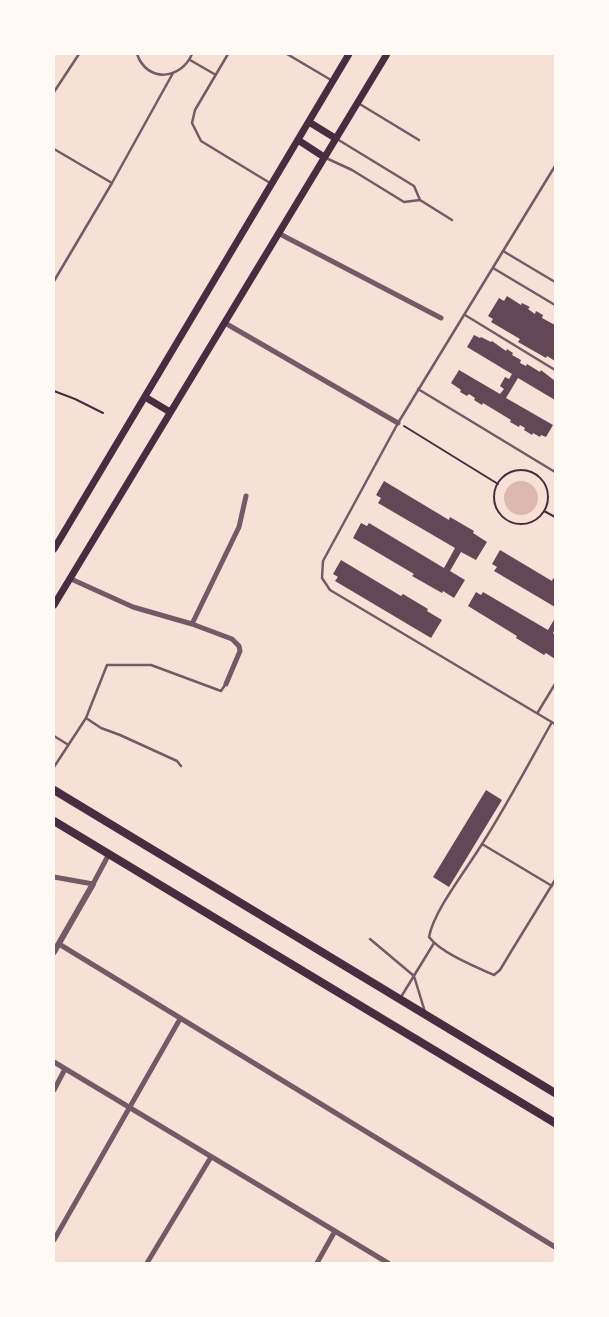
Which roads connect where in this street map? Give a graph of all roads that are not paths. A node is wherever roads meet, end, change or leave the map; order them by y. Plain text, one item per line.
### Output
1 (79, 54) edge
2 (137, 54) edge
3 (192, 54) edge
4 (228, 54) edge
5 (287, 54) edge
6 (350, 54) edge
7 (387, 54) edge
8 (190, 60) junction
9 (174, 73) junction
10 (216, 75) junction
11 (333, 82) junction
12 (54, 92) edge
13 (357, 102) junction
14 (309, 122) junction
15 (335, 138) junction
16 (298, 140) junction
17 (419, 140) dead end
18 (54, 149) edge
19 (324, 157) junction
20 (555, 166) edge
21 (112, 183) junction
22 (272, 184) junction
23 (420, 200) junction
24 (452, 220) dead end
25 (278, 234) junction
26 (503, 252) junction
27 (493, 268) junction
28 (54, 281) edge
29 (555, 282) edge
30 (555, 305) edge
31 (465, 315) junction
32 (441, 318) dead end
33 (225, 323) junction
34 (555, 370) edge
35 (418, 389) junction
36 (145, 397) junction
37 (170, 412) junction
38 (398, 423) junction
39 (555, 472) edge
40 (246, 496) dead end
41 (54, 549) edge
42 (71, 579) junction
43 (54, 605) edge
44 (192, 624) junction
45 (226, 684) joint
46 (555, 684) edge
47 (538, 713) junction
48 (86, 718) junction
49 (554, 723) edge
50 (54, 736) edge
51 (67, 744) junction
52 (181, 766) dead end
53 (54, 767) edge
54 (54, 790) edge
55 (54, 821) edge
56 (482, 844) junction
57 (109, 854) junction
58 (54, 877) edge
59 (555, 880) edge
60 (93, 884) junction
61 (552, 886) junction
62 (370, 939) dead end
63 (434, 943) junction
64 (59, 944) junction
65 (54, 952) edge
66 (414, 976) junction
67 (400, 999) junction
68 (426, 1015) junction
69 (180, 1019) junction
70 (54, 1062) edge
71 (65, 1069) junction
72 (54, 1090) edge
73 (555, 1093) edge
74 (130, 1108) junction
75 (555, 1123) edge
76 (212, 1157) junction
77 (335, 1231) junction
78 (54, 1240) edge
79 (555, 1247) edge
80 (147, 1263) edge
81 (317, 1263) edge
82 (388, 1263) edge

1 - 12 lane
2 - 9 lane
3 - 8 lane
4 - 10 lane
5 - 11 lane
6 - 11 main road
7 - 13 main road
8 - 9 lane
8 - 10 lane
9 - 21 lane
10 - 22 lane
11 - 14 main road
13 - 15 main road
13 - 17 lane
14 - 15 main road
14 - 16 main road
15 - 19 main road
15 - 23 lane
16 - 19 main road
16 - 22 main road
18 - 21 lane
19 - 23 lane
19 - 25 main road
20 - 26 lane
21 - 28 lane
22 - 36 main road
23 - 24 lane
25 - 32 street
25 - 33 main road
26 - 27 lane
26 - 29 lane
27 - 30 lane
27 - 31 lane
31 - 34 lane
31 - 35 lane
33 - 37 main road
33 - 38 street
35 - 38 lane
35 - 39 lane
36 - 37 main road
36 - 41 main road
37 - 42 main road
38 - 47 lane
40 - 44 street
42 - 43 main road
42 - 44 street
44 - 45 street
45 - 48 lane
46 - 47 lane
47 - 49 lane
48 - 51 lane
48 - 52 lane
49 - 56 lane
50 - 51 lane
51 - 53 lane
54 - 67 main road
55 - 57 main road
56 - 61 lane
56 - 63 lane
57 - 60 street
57 - 75 main road
58 - 60 street
59 - 61 lane
60 - 64 street
61 - 63 lane
62 - 66 lane
63 - 66 lane
64 - 65 street
64 - 69 street
66 - 67 lane
66 - 68 lane
67 - 68 main road
68 - 73 main road
69 - 74 street
69 - 79 street
70 - 71 street
71 - 72 street
71 - 74 street
74 - 76 street
74 - 78 street
76 - 77 street
76 - 80 street
77 - 81 street
77 - 82 street

